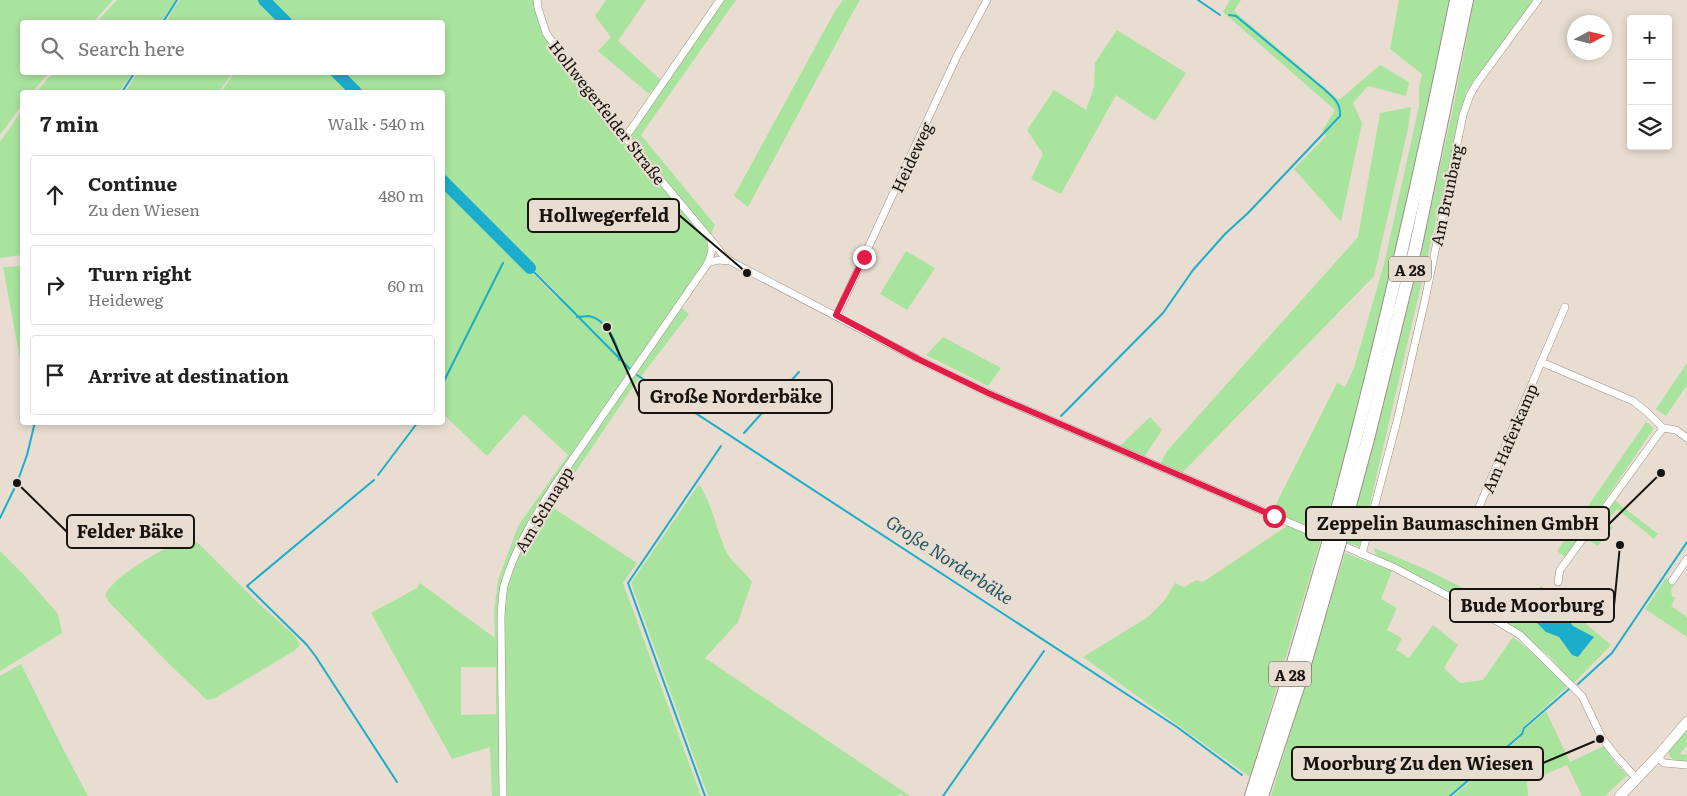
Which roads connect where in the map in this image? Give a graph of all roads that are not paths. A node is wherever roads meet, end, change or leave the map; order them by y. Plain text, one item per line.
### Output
1 (537, 0) edge
2 (720, 0) edge
3 (987, 0) edge
4 (1456, 0) edge
5 (1467, 0) edge
6 (1538, 0) edge
7 (625, 138) junction
8 (711, 240) junction
9 (732, 262) junction
10 (708, 263) junction
11 (1565, 307) dead end
12 (836, 315) junction
13 (1541, 362) junction
14 (1663, 428) junction
15 (1687, 438) edge
16 (1476, 514) dead end
17 (1337, 532) junction
18 (1331, 553) junction
19 (1362, 554) junction
20 (1687, 559) edge
21 (1672, 581) dead end
22 (1558, 582) dead end
23 (1687, 722) edge
24 (1657, 758) junction
25 (1687, 765) edge
26 (1637, 779) junction
27 (503, 796) edge
28 (1251, 796) edge
29 (1262, 796) edge
30 (1620, 796) edge

1 - 7 street, Hollwegerfelder Straße
2 - 7 street
3 - 12 street, Heideweg
4 - 17 highway, A 28
5 - 17 highway, A 28
6 - 19 street, Am Brunbarg
7 - 8 street, Hollwegerfelder Straße
8 - 9 street, Hollwegerfelder Straße
8 - 10 street, Am Schnapp
9 - 10 street
9 - 12 street
10 - 27 street, Am Schnapp
11 - 13 street, Am Haferkamp
12 - 19 street
13 - 14 street
13 - 16 street, Am Haferkamp
14 - 15 street
14 - 22 street
17 - 18 highway, A 28, bridge
18 - 28 highway, A 28
18 - 29 highway, A 28
19 - 26 street
20 - 21 street
23 - 24 main road
24 - 25 street
24 - 26 main road
26 - 30 main road

